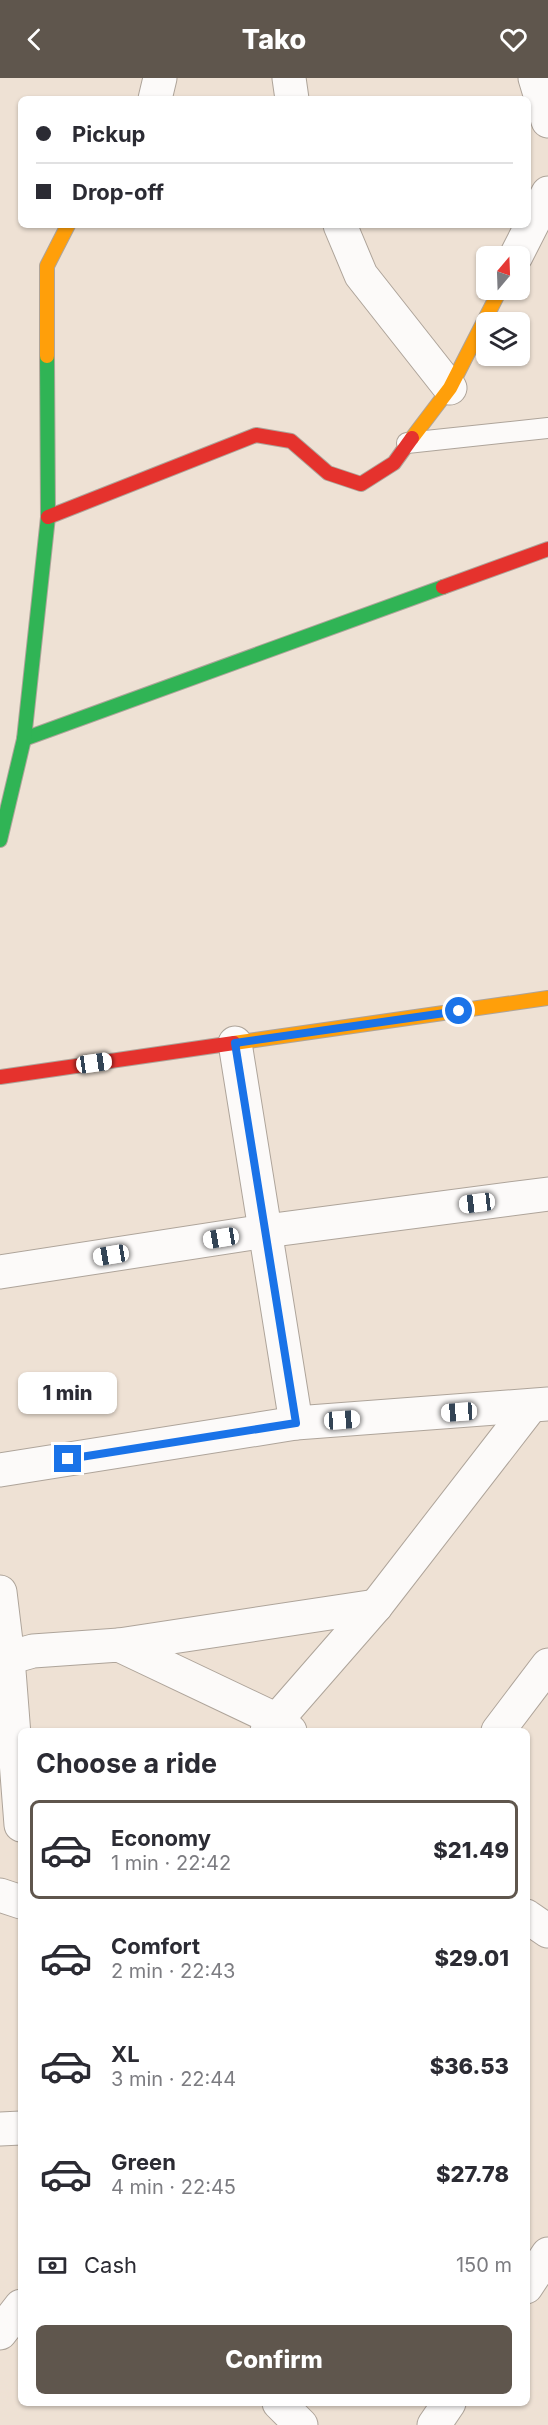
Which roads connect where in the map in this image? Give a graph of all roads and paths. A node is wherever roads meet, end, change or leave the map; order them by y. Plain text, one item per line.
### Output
1 (160, 78) edge
2 (288, 78) edge
3 (535, 78) edge
4 (156, 96) edge
5 (291, 96) edge
6 (548, 121) edge
7 (548, 193) edge
8 (531, 226) edge
9 (66, 228) edge
10 (341, 228) edge
11 (530, 228) edge
12 (521, 246) edge
13 (495, 300) edge
14 (450, 388) junction
15 (548, 428) edge
16 (407, 443) junction
17 (48, 517) junction
18 (548, 549) edge
19 (24, 740) junction
20 (0, 840) edge
21 (548, 998) edge
22 (235, 1043) junction
23 (0, 1077) edge
24 (548, 1194) edge
25 (266, 1231) junction
26 (0, 1272) edge
27 (539, 1405) edge
28 (296, 1423) junction
29 (0, 1470) edge
30 (0, 1592) edge
31 (376, 1606) junction
32 (119, 1645) junction
33 (4, 1656) edge
34 (548, 1665) edge
35 (278, 1727) edge
36 (500, 1728) edge
37 (18, 1795) edge
38 (0, 1895) edge
39 (18, 1901) edge
40 (530, 1919) edge
41 (548, 1931) edge
42 (18, 2128) edge
43 (0, 2129) edge
44 (548, 2254) edge
45 (530, 2281) edge
46 (18, 2310) edge
47 (0, 2333) edge
48 (282, 2406) edge
49 (447, 2406) edge
50 (301, 2425) edge
51 (434, 2425) edge

1 - 4 street
2 - 5 street
3 - 6 street
7 - 8 street
9 - 17 street
10 - 14 street
11 - 12 street
13 - 14 street
14 - 16 street
15 - 16 lane
16 - 17 street
17 - 19 street
18 - 19 street
19 - 20 street
21 - 22 street
22 - 23 street
22 - 25 street
24 - 25 street
25 - 26 street
25 - 28 street
27 - 28 street
27 - 31 street
28 - 29 street
30 - 33 street
31 - 32 street
31 - 35 street
32 - 33 street
32 - 35 street
33 - 37 street
34 - 36 street
38 - 39 street
40 - 41 street
42 - 43 street
44 - 45 street
46 - 47 street
48 - 50 street
49 - 51 street

